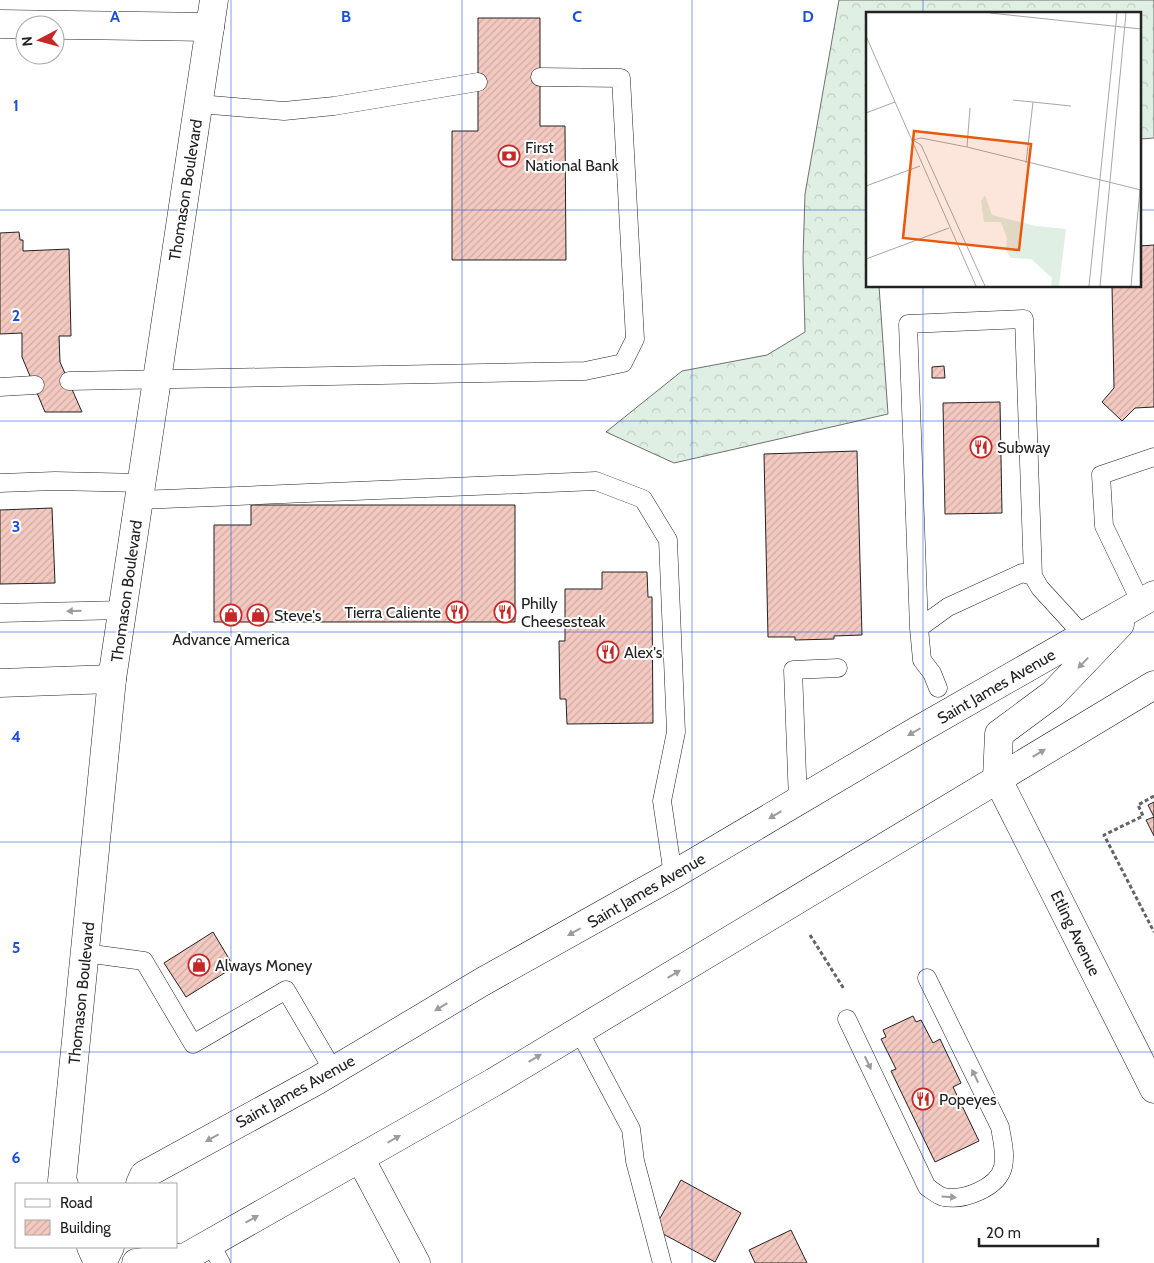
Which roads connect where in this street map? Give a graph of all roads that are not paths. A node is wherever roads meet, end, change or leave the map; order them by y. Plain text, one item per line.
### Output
1 (214, 0) edge
2 (0, 24) edge
3 (210, 27) junction
4 (540, 77) dead end
5 (478, 82) dead end
6 (198, 104) junction
7 (157, 380) junction
8 (69, 381) dead end
9 (35, 386) dead end
10 (0, 387) edge
11 (1154, 457) edge
12 (0, 483) edge
13 (141, 492) junction
14 (1033, 576) junction
15 (1148, 598) edge
16 (123, 610) junction
17 (0, 613) edge
18 (919, 628) junction
19 (1083, 635) junction
20 (838, 668) dead end
21 (112, 679) junction
22 (0, 683) edge
23 (1154, 685) edge
24 (938, 688) dead end
25 (997, 778) junction
26 (798, 801) junction
27 (673, 876) junction
28 (85, 953) junction
29 (927, 978) dead end
30 (847, 1019) dead end
31 (579, 1031) junction
32 (333, 1070) junction
33 (1154, 1088) edge
34 (360, 1158) junction
35 (63, 1183) edge
36 (140, 1183) edge
37 (91, 1248) edge
38 (110, 1248) edge
39 (216, 1253) edge
40 (98, 1263) edge
41 (102, 1263) edge
42 (136, 1263) edge
43 (416, 1263) edge
44 (662, 1263) edge

1 - 3 main road, Thomason Boulevard
2 - 3 main road
3 - 6 main road, Thomason Boulevard
4 - 7 lane
5 - 6 lane
6 - 7 main road, Thomason Boulevard
7 - 8 lane
7 - 13 main road, Thomason Boulevard
9 - 10 lane
11 - 15 lane
12 - 13 lane
13 - 16 main road, Thomason Boulevard
13 - 27 lane
14 - 18 lane
14 - 18 lane
14 - 19 lane
15 - 19 main road, Saint James Avenue
15 -> 25 main road
16 -> 17 lane
16 - 21 main road, Thomason Boulevard
18 - 24 lane
19 -> 26 main road, Saint James Avenue
20 - 26 lane
21 - 22 main road
21 - 28 main road, Thomason Boulevard
25 -> 23 main road
31 -> 25 main road
25 - 33 main road, Etling Avenue
26 -> 27 main road, Saint James Avenue
27 -> 32 main road, Saint James Avenue
28 - 32 lane
28 - 35 main road, Thomason Boulevard
30 -> 29 lane
34 -> 31 main road
31 - 44 lane
32 -> 36 main road, Saint James Avenue
39 -> 34 main road
34 - 43 main road
37 - 40 main road
38 - 41 main road
39 - 42 main road

